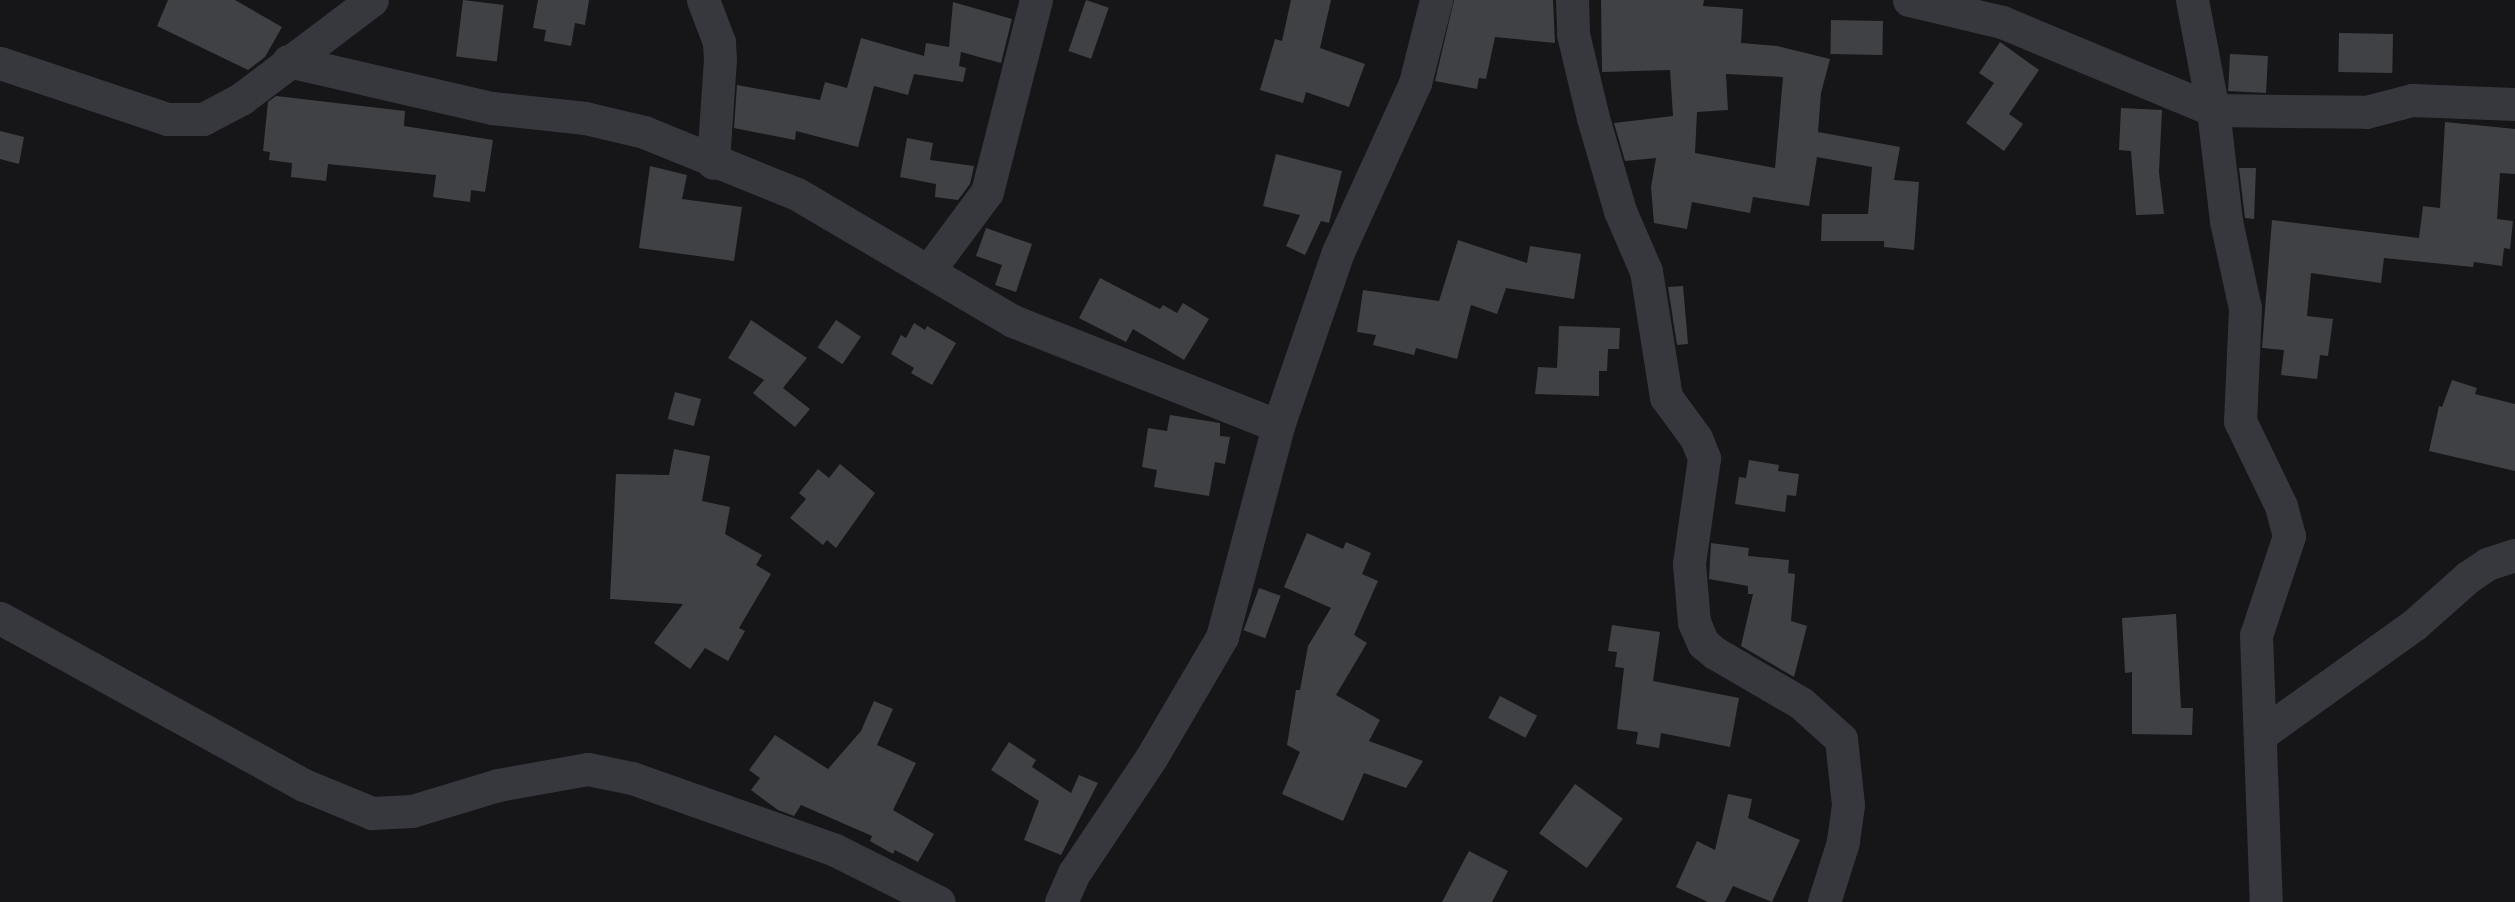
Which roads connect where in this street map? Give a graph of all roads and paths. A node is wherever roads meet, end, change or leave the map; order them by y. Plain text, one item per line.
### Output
1 (372, 0) edge
2 (703, 0) edge
3 (1036, 0) edge
4 (1436, 0) edge
5 (1572, 0) edge
6 (1909, 0) edge
7 (2192, 0) edge
8 (288, 61) junction
9 (0, 63) edge
10 (2515, 104) edge
11 (2213, 110) junction
12 (713, 163) junction
13 (929, 270) junction
14 (1278, 426) junction
15 (2515, 555) edge
16 (0, 618) edge
17 (2260, 735) junction
18 (939, 902) edge
19 (1061, 902) edge
20 (1824, 902) edge
21 (2266, 902) edge

1 - 8 street
2 - 12 street
3 - 13 street
4 - 14 street
5 - 20 street
6 - 11 street
7 - 11 street
8 - 9 street
8 - 12 street
10 - 11 street
11 - 17 street
12 - 13 street
13 - 14 street
14 - 19 street
15 - 17 street
16 - 18 street
17 - 21 street

